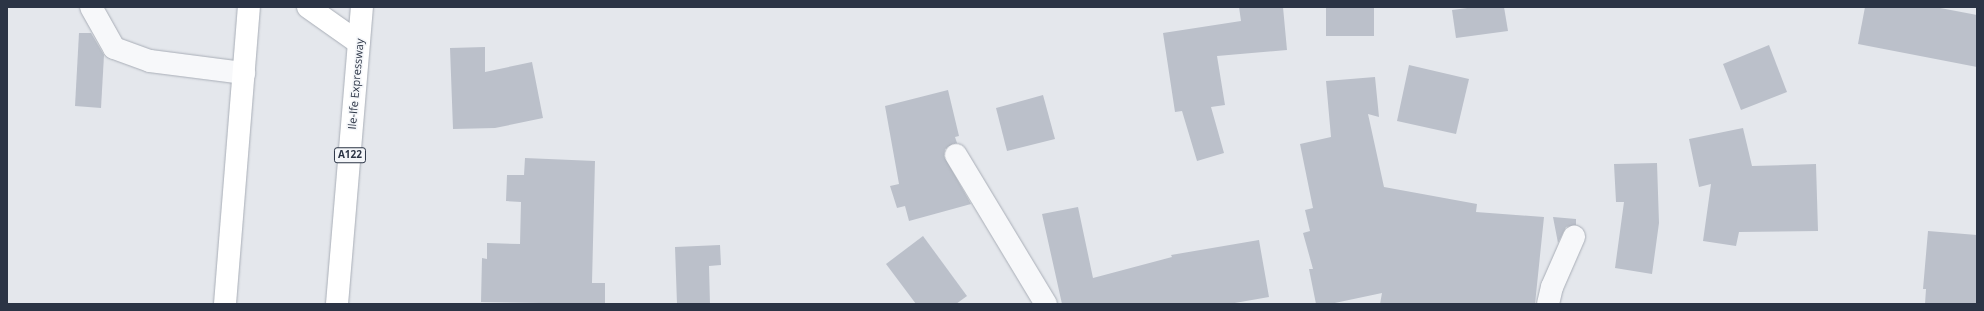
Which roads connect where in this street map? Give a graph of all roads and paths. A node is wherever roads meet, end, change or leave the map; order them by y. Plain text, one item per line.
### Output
1 (91, 7) edge
2 (249, 7) edge
3 (308, 7) edge
4 (362, 7) edge
5 (359, 43) junction
6 (244, 73) junction
7 (956, 155) dead end
8 (1574, 237) dead end
9 (224, 304) edge
10 (337, 304) edge
11 (1046, 304) edge
12 (1548, 304) edge

1 - 6 street
2 - 6 highway
3 - 5 highway
4 - 5 highway, Ile-Ife Expressway / A122
5 - 10 highway, Ile-Ife Expressway / A122
6 - 9 highway
7 - 11 street
8 - 12 street

